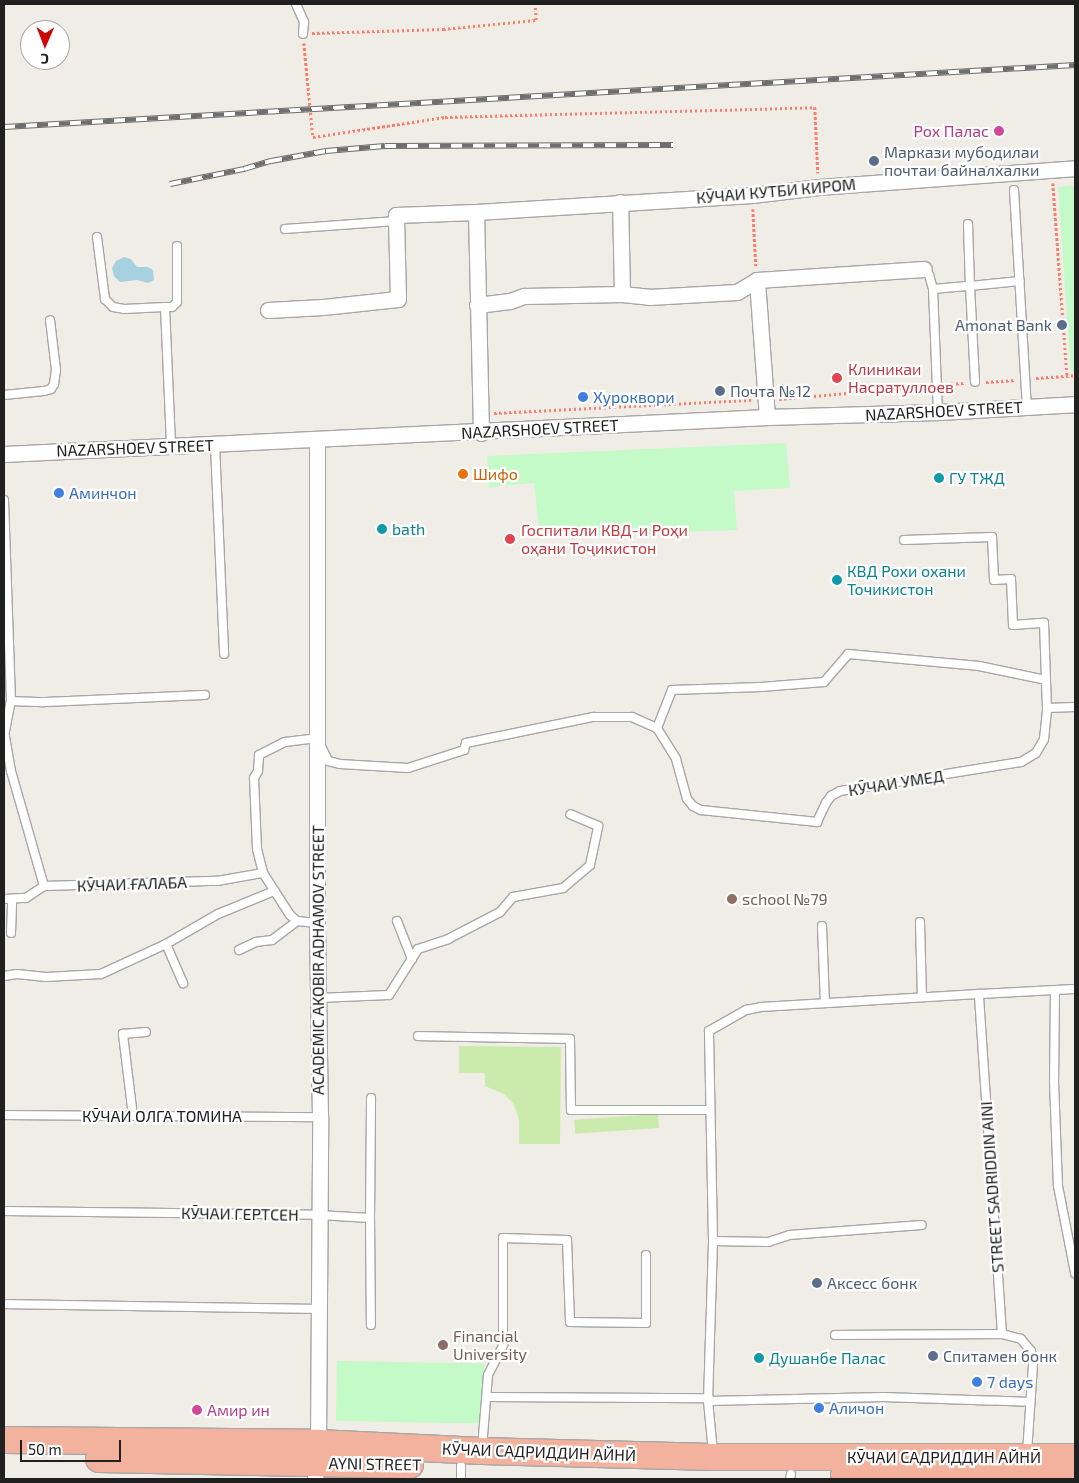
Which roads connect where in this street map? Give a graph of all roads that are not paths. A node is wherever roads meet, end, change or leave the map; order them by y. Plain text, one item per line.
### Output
1 (296, 4) edge
2 (304, 34) road end
3 (1075, 168) edge
4 (1014, 190) dead end
5 (620, 202) junction
6 (476, 212) junction
7 (396, 221) junction
8 (968, 224) dead end
9 (285, 229) dead end
10 (96, 237) dead end
11 (177, 246) dead end
12 (924, 269) joint
13 (757, 280) junction
14 (1020, 281) junction
15 (970, 286) junction
16 (933, 289) junction
17 (622, 294) junction
18 (477, 304) junction
19 (164, 307) junction
20 (268, 310) dead end
21 (50, 320) dead end
22 (976, 382) dead end
23 (4, 395) edge
24 (1075, 404) edge
25 (1027, 407) junction
26 (938, 412) junction
27 (767, 418) junction
28 (481, 432) junction
29 (317, 440) junction
30 (215, 445) junction
31 (171, 447) junction
32 (4, 454) edge
33 (4, 500) edge
34 (904, 540) dead end
35 (5, 588) edge
36 (224, 654) dead end
37 (1046, 680) junction
38 (205, 695) dead end
39 (11, 701) junction
40 (1047, 708) junction
41 (1075, 708) edge
42 (657, 728) junction
43 (5, 731) edge
44 (318, 738) junction
45 (570, 814) dead end
46 (263, 873) junction
47 (44, 886) junction
48 (274, 891) junction
49 (4, 899) edge
50 (12, 899) junction
51 (298, 921) junction
52 (397, 921) dead end
53 (920, 922) dead end
54 (317, 923) junction
55 (822, 926) dead end
56 (11, 933) dead end
57 (166, 944) junction
58 (239, 950) dead end
59 (412, 959) junction
60 (4, 976) edge
61 (183, 984) dead end
62 (1075, 989) edge
63 (1055, 990) junction
64 (979, 994) junction
65 (318, 998) junction
66 (922, 998) junction
67 (825, 1003) junction
68 (146, 1032) dead end
69 (418, 1036) dead end
70 (371, 1098) dead end
71 (709, 1110) junction
72 (4, 1115) edge
73 (133, 1116) junction
74 (320, 1117) junction
75 (4, 1211) edge
76 (318, 1215) junction
77 (370, 1218) junction
78 (922, 1224) dead end
79 (713, 1241) junction
80 (646, 1255) dead end
81 (1075, 1273) edge
82 (4, 1304) edge
83 (317, 1309) junction
84 (371, 1325) dead end
85 (1002, 1334) junction
86 (835, 1335) dead end
87 (486, 1397) junction
88 (708, 1400) junction
89 (1030, 1402) junction
90 (4, 1440) edge
91 (714, 1457) junction
92 (1075, 1457) edge
93 (4, 1458) edge
94 (316, 1462) edge
95 (468, 1465) edge
96 (1028, 1471) edge
97 (790, 1477) edge
98 (882, 1477) edge
99 (1075, 1478) edge

1 - 2 lane
3 - 5 street, КӮЧАИ КУТБИ КИРОМ
4 - 14 lane
5 - 6 street, КӮЧАИ КУТБИ КИРОМ
5 - 17 street
6 - 7 street, КӮЧАИ КУТБИ КИРОМ
6 - 18 street
7 - 9 lane
7 - 20 street
8 - 15 lane
10 - 19 lane
11 - 19 lane
12 - 13 street
12 - 16 lane
13 - 17 street
13 - 27 street
14 - 15 lane
14 - 25 lane
15 - 16 lane
15 - 22 lane
16 - 26 lane
17 - 18 street
18 - 28 street
19 - 31 lane
21 - 23 lane
24 - 25 street, NAZARSHOEV STREET
25 - 26 street, NAZARSHOEV STREET
26 - 27 street, NAZARSHOEV STREET
27 - 28 street, NAZARSHOEV STREET
28 - 29 street, NAZARSHOEV STREET
29 - 30 street, NAZARSHOEV STREET
29 - 44 street, ACADEMIC AKOBIR ADHAMOV STREET
30 - 31 street, NAZARSHOEV STREET
30 - 36 lane
31 - 32 street, NAZARSHOEV STREET
33 - 35 lane
34 - 37 lane
35 - 39 lane
37 - 40 lane
37 - 42 lane
38 - 39 lane
39 - 43 lane
40 - 41 lane
40 - 42 lane, КӮЧАИ УМЕД
42 - 44 lane
43 - 47 lane
44 - 46 lane
44 - 54 street, ACADEMIC AKOBIR ADHAMOV STREET
45 - 59 lane
46 - 47 lane, КӮЧАИ ҒАЛАБА
46 - 48 lane
47 - 50 lane, КӮЧАИ ҒАЛАБА
48 - 51 lane
48 - 57 lane
49 - 50 lane, КӮЧАИ ҒАЛАБА
50 - 56 lane
51 - 54 lane
51 - 58 lane
52 - 59 lane
53 - 66 lane
54 - 65 street, ACADEMIC AKOBIR ADHAMOV STREET
55 - 67 lane
57 - 60 lane
57 - 61 lane
59 - 65 lane
62 - 63 lane
63 - 64 lane
63 - 81 lane
64 - 66 lane
64 - 85 lane, STREET SADRIDDIN AINI
65 - 74 street, ACADEMIC AKOBIR ADHAMOV STREET
66 - 67 lane
67 - 71 lane
68 - 73 lane
69 - 71 lane
70 - 77 lane
71 - 79 lane
72 - 73 lane, КӮЧАИ ОЛГА ТОМИНА
73 - 74 lane, КӮЧАИ ОЛГА ТОМИНА
74 - 76 street, ACADEMIC AKOBIR ADHAMOV STREET
75 - 76 lane, КӮЧАИ ГЕРТСЕН
76 - 77 lane, КӮЧАИ ГЕРТСЕН
76 - 83 street, ACADEMIC AKOBIR ADHAMOV STREET
77 - 84 lane
78 - 79 lane
79 - 88 lane
80 - 87 lane
82 - 83 lane
83 - 94 street, ACADEMIC AKOBIR ADHAMOV STREET
85 - 86 lane
85 - 89 lane
87 - 88 lane
87 - 95 lane
88 - 89 lane
88 - 91 lane
89 - 96 lane
90 - 94 highway, КӮЧАИ САДРИДДИН АЙНӢ
91 - 95 highway, КӮЧАИ САДРИДДИН АЙНӢ
91 - 96 highway, КӮЧАИ САДРИДДИН АЙНӢ
92 - 96 highway, КӮЧАИ САДРИДДИН АЙНӢ
93 - 94 highway, AYNI STREET
94 - 95 highway, КӮЧАИ САДРИДДИН АЙНӢ
95 - 97 highway
96 - 98 highway
96 - 99 highway
97 - 98 highway

